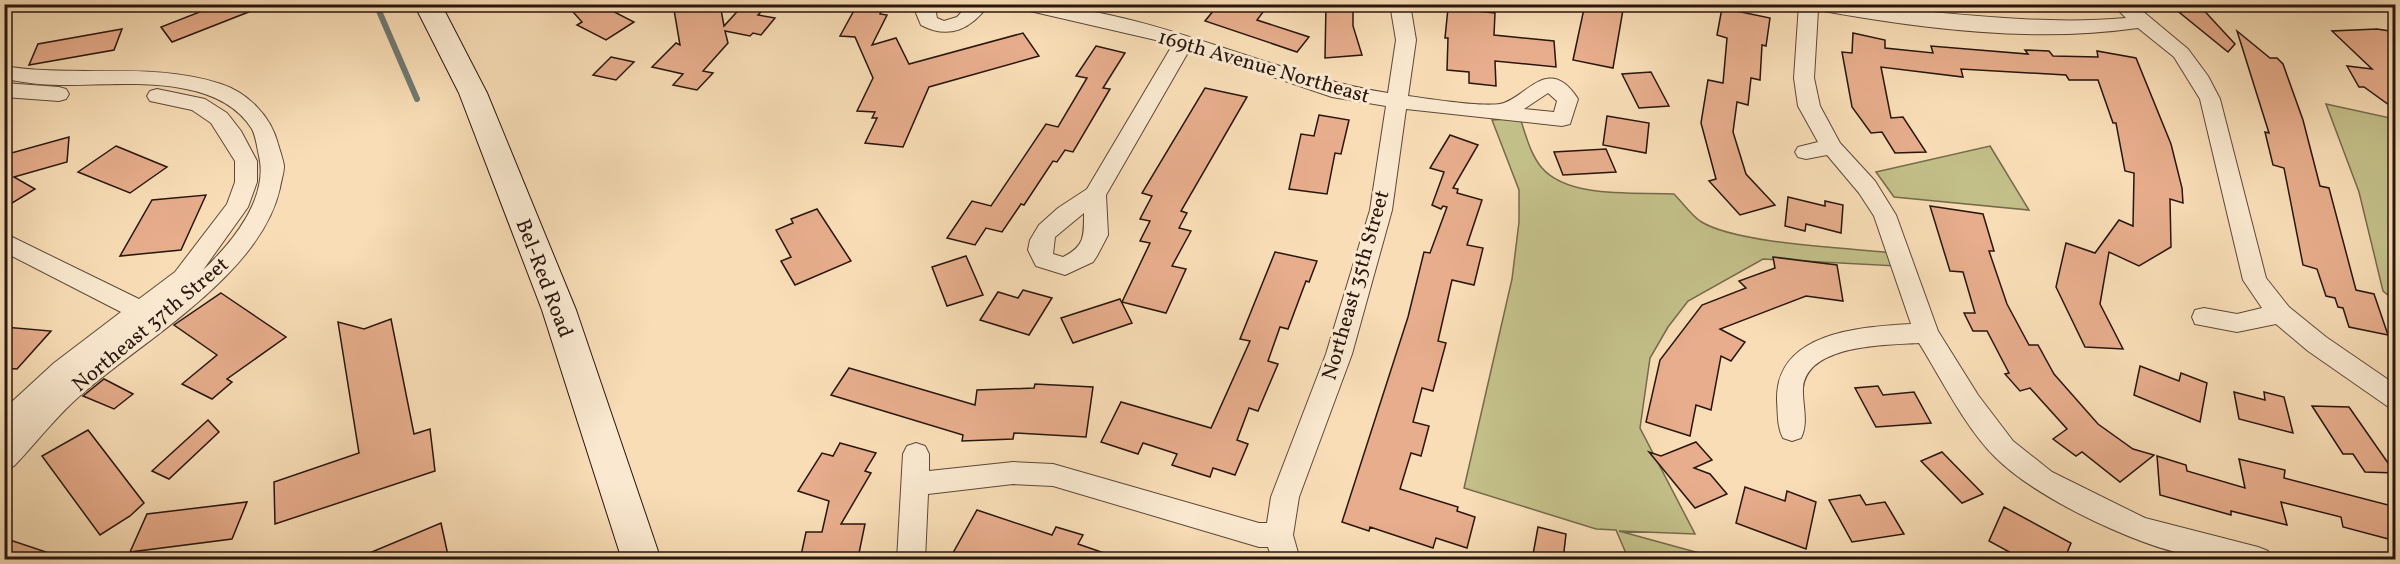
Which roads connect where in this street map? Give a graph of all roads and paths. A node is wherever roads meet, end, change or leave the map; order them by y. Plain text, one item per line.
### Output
1 (427, 4) edge
2 (931, 4) edge
3 (980, 4) edge
4 (1024, 4) edge
5 (1400, 4) edge
6 (1809, 4) edge
7 (1815, 4) edge
8 (2121, 4) edge
9 (2140, 22) junction
10 (1185, 41) junction
11 (4, 72) edge
12 (4, 90) edge
13 (1398, 102) junction
14 (1506, 111) dead end
15 (1832, 147) junction
16 (1806, 152) dead end
17 (1095, 195) dead end
18 (4, 241) edge
19 (151, 314) junction
20 (2280, 314) junction
21 (2204, 317) dead end
22 (1926, 333) junction
23 (102, 353) junction
24 (2396, 399) edge
25 (4, 426) edge
26 (1792, 430) dead end
27 (916, 454) dead end
28 (4, 458) edge
29 (916, 484) junction
30 (1282, 547) edge
31 (642, 560) edge
32 (911, 560) edge
33 (2258, 560) edge

1 - 31 main road, Bel-Red Road
2 - 3 street
4 - 10 street, 169th Avenue Northeast
5 - 13 street, Northeast 35th Street
6 - 15 street
7 - 9 street
8 - 9 street
9 - 20 street
10 - 13 street, 169th Avenue Northeast
10 - 17 street
11 - 19 street, Northeast 37th Street
12 - 19 street, Northeast 37th Street
13 - 14 street, 169th Avenue Northeast
13 - 30 street, Northeast 35th Street
15 - 16 street
15 - 22 street
18 - 19 street
19 - 23 street, Northeast 37th Street
20 - 21 street
20 - 24 street
22 - 26 street
22 - 33 street
23 - 25 street, Northeast 37th Street
23 - 28 street, Northeast 37th Street
27 - 29 street
29 - 30 street
29 - 32 street

